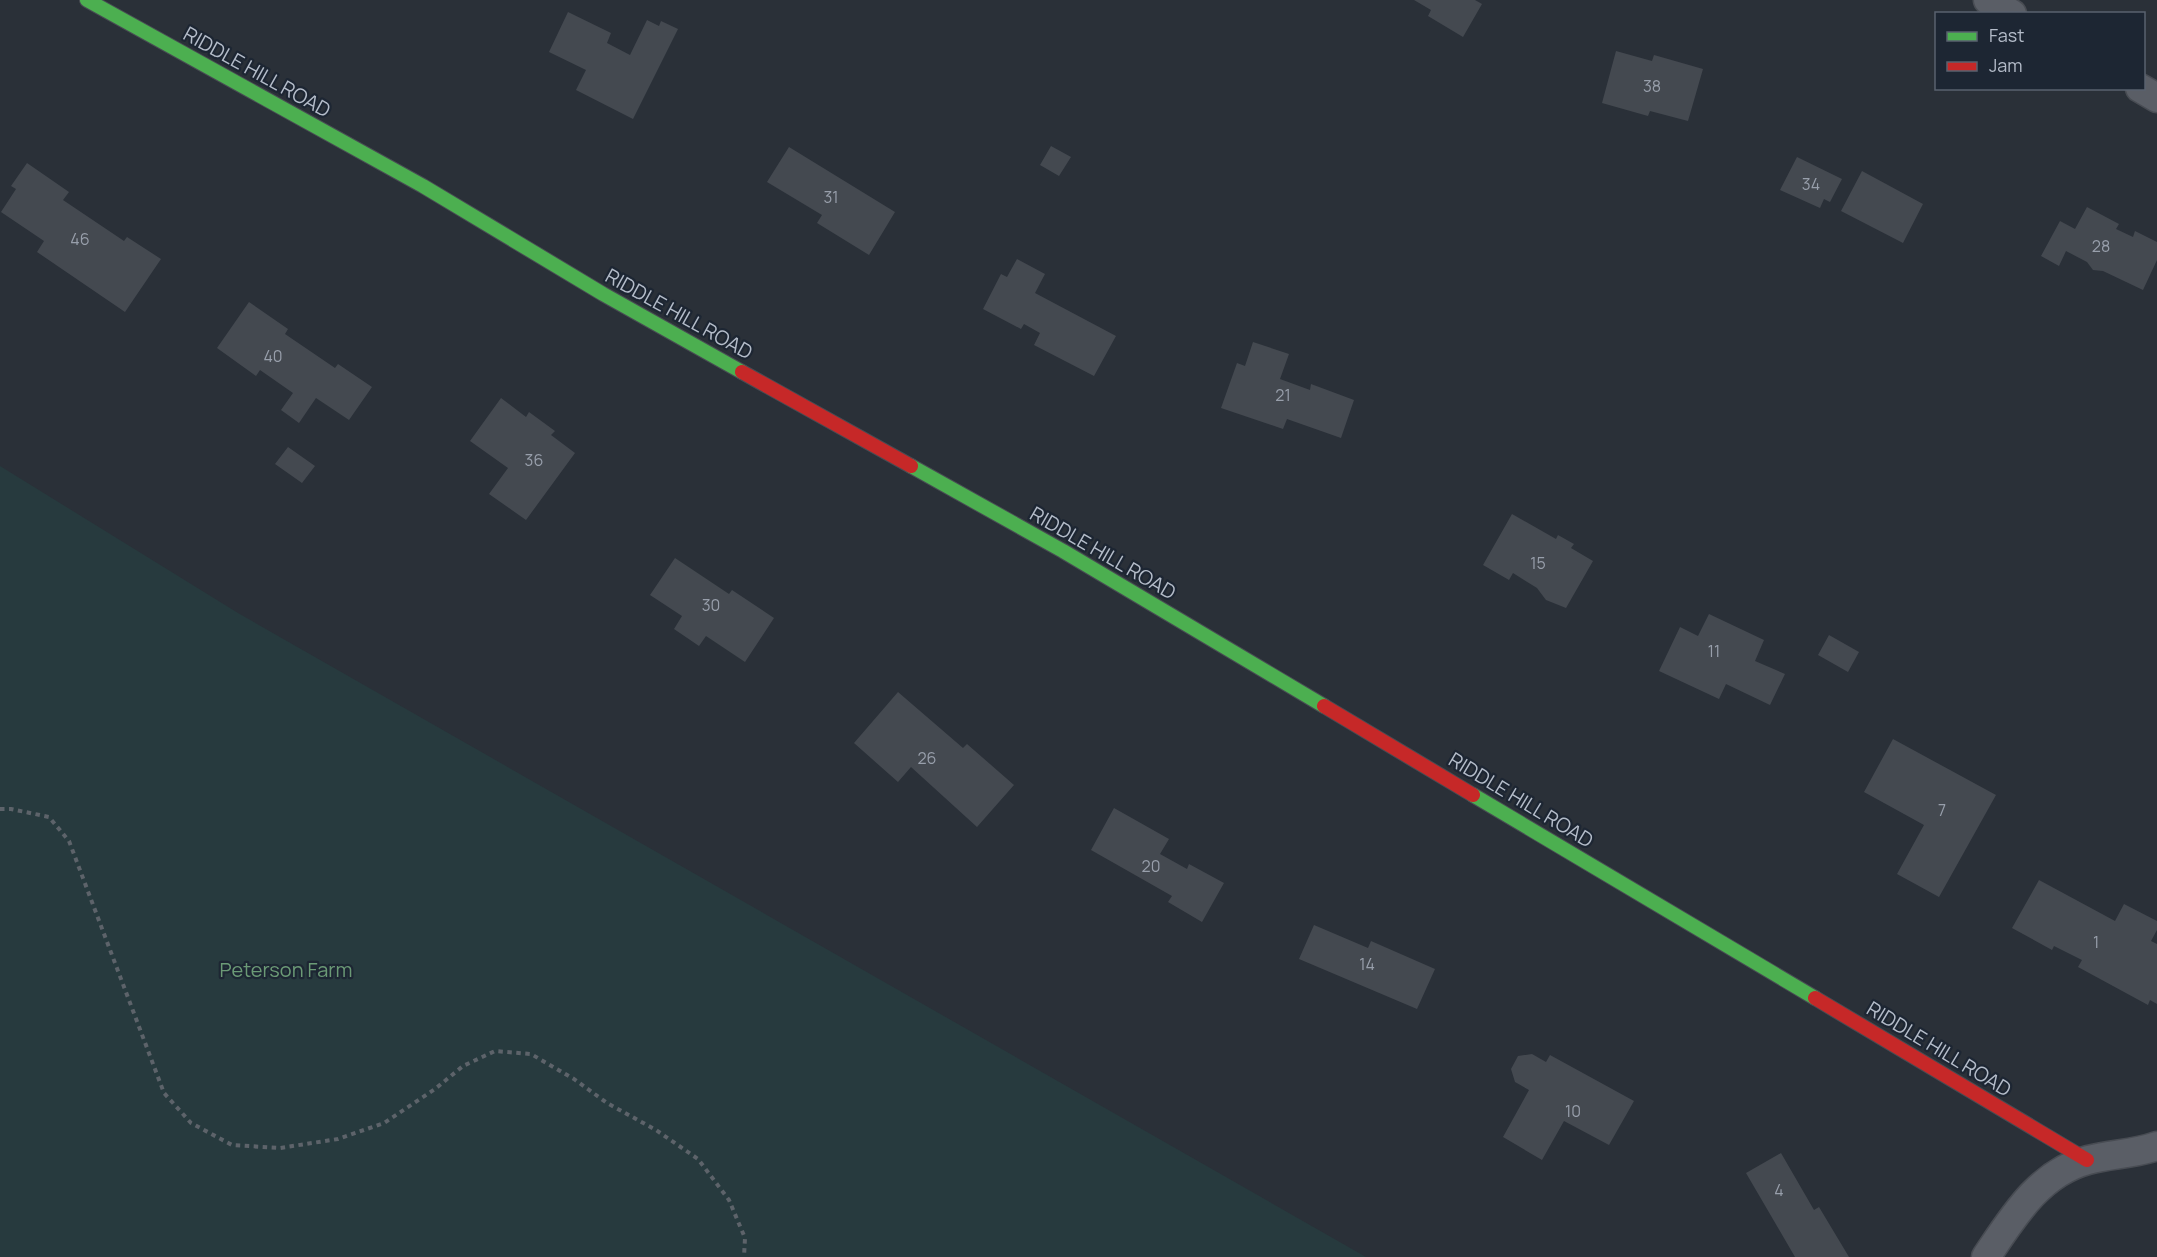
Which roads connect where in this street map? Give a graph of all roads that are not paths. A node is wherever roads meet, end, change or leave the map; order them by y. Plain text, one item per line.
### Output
1 (87, 0) edge
2 (1988, 0) edge
3 (2009, 12) edge
4 (2143, 90) edge
5 (2157, 98) edge
6 (2157, 1146) edge
7 (2087, 1160) junction
8 (1986, 1257) edge

1 - 7 street, RIDDLE HILL ROAD
2 - 3 street
4 - 5 street
6 - 7 street
7 - 8 street

